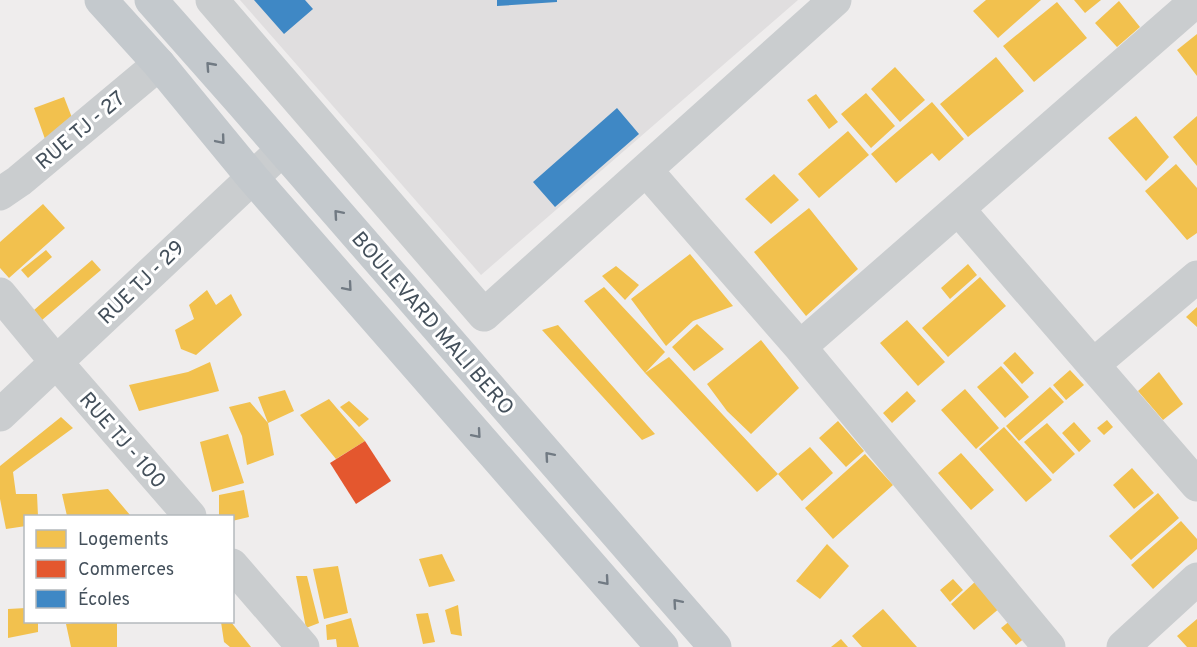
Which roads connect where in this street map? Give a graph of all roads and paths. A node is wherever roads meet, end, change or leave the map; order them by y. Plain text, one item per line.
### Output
1 (101, 0) edge
2 (151, 0) edge
3 (212, 0) edge
4 (835, 0) edge
5 (1197, 0) edge
6 (159, 64) junction
7 (277, 74) junction
8 (242, 103) junction
9 (282, 150) junction
10 (646, 170) junction
11 (252, 177) junction
12 (0, 194) edge
13 (959, 210) junction
14 (1197, 277) edge
15 (0, 294) edge
16 (800, 347) junction
17 (57, 363) junction
18 (1093, 365) junction
19 (0, 415) edge
20 (1197, 485) edge
21 (189, 515) edge
22 (234, 567) edge
23 (1197, 579) edge
24 (303, 647) edge
25 (662, 647) edge
26 (715, 647) edge
27 (1049, 647) edge
28 (1123, 647) edge

1 - 6 main road, BOULEVARD MALI BERO
8 -> 2 main road, BOULEVARD MALI BERO
3 - 7 street
4 - 10 street
5 - 13 street
6 -> 11 main road, BOULEVARD MALI BERO
6 - 12 street, RUE TJ - 27
7 - 8 street
7 - 10 street
8 - 9 main road, BOULEVARD MALI BERO
9 - 11 street, RUE TJ - 29
26 -> 9 main road, BOULEVARD MALI BERO
10 - 16 street
11 - 17 street, RUE TJ - 29
11 -> 25 main road, BOULEVARD MALI BERO
13 - 16 street
13 - 18 street
14 - 18 street
15 - 17 street
16 - 27 street
17 - 19 street, RUE TJ - 29
17 - 21 street, RUE TJ - 100
18 - 20 street
22 - 24 street
23 - 28 street

